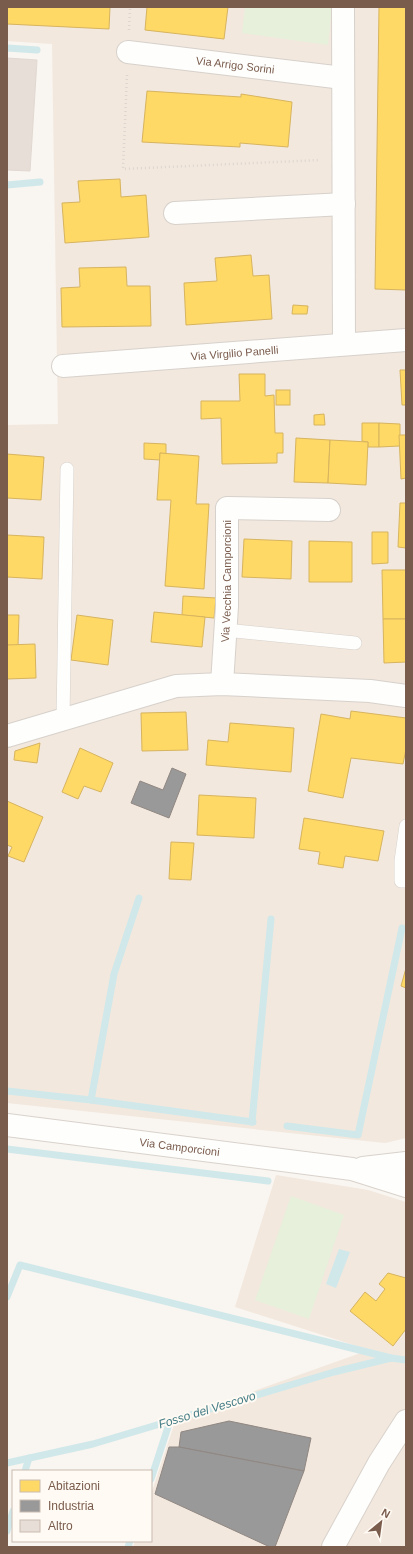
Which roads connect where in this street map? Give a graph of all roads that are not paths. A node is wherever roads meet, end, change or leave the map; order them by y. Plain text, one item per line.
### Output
1 (343, 7) edge
2 (128, 52) road end
3 (343, 78) junction
4 (344, 204) junction
5 (175, 213) dead end
6 (406, 340) edge
7 (344, 344) junction
8 (63, 366) dead end
9 (67, 469) dead end
10 (329, 510) dead end
11 (225, 630) junction
12 (355, 642) dead end
13 (222, 684) junction
14 (406, 696) edge
15 (63, 720) junction
16 (7, 736) edge
17 (406, 826) edge
18 (406, 882) edge
19 (7, 1125) edge
20 (406, 1164) edge
21 (352, 1169) junction
22 (406, 1186) edge
23 (406, 1421) edge
24 (333, 1547) edge

1 - 3 street
2 - 3 street, Via Arrigo Sorini
3 - 4 street
4 - 5 street
4 - 7 street
6 - 7 street, Via Virgilio Panelli
7 - 8 street, Via Virgilio Panelli
9 - 15 lane
10 - 11 street, Via Vecchia Camporcioni
11 - 12 lane
11 - 13 street, Via Vecchia Camporcioni
13 - 14 street
13 - 15 street
15 - 16 street
17 - 18 lane
19 - 21 street, Via Camporcioni
20 - 21 street
21 - 22 street
23 - 24 street

